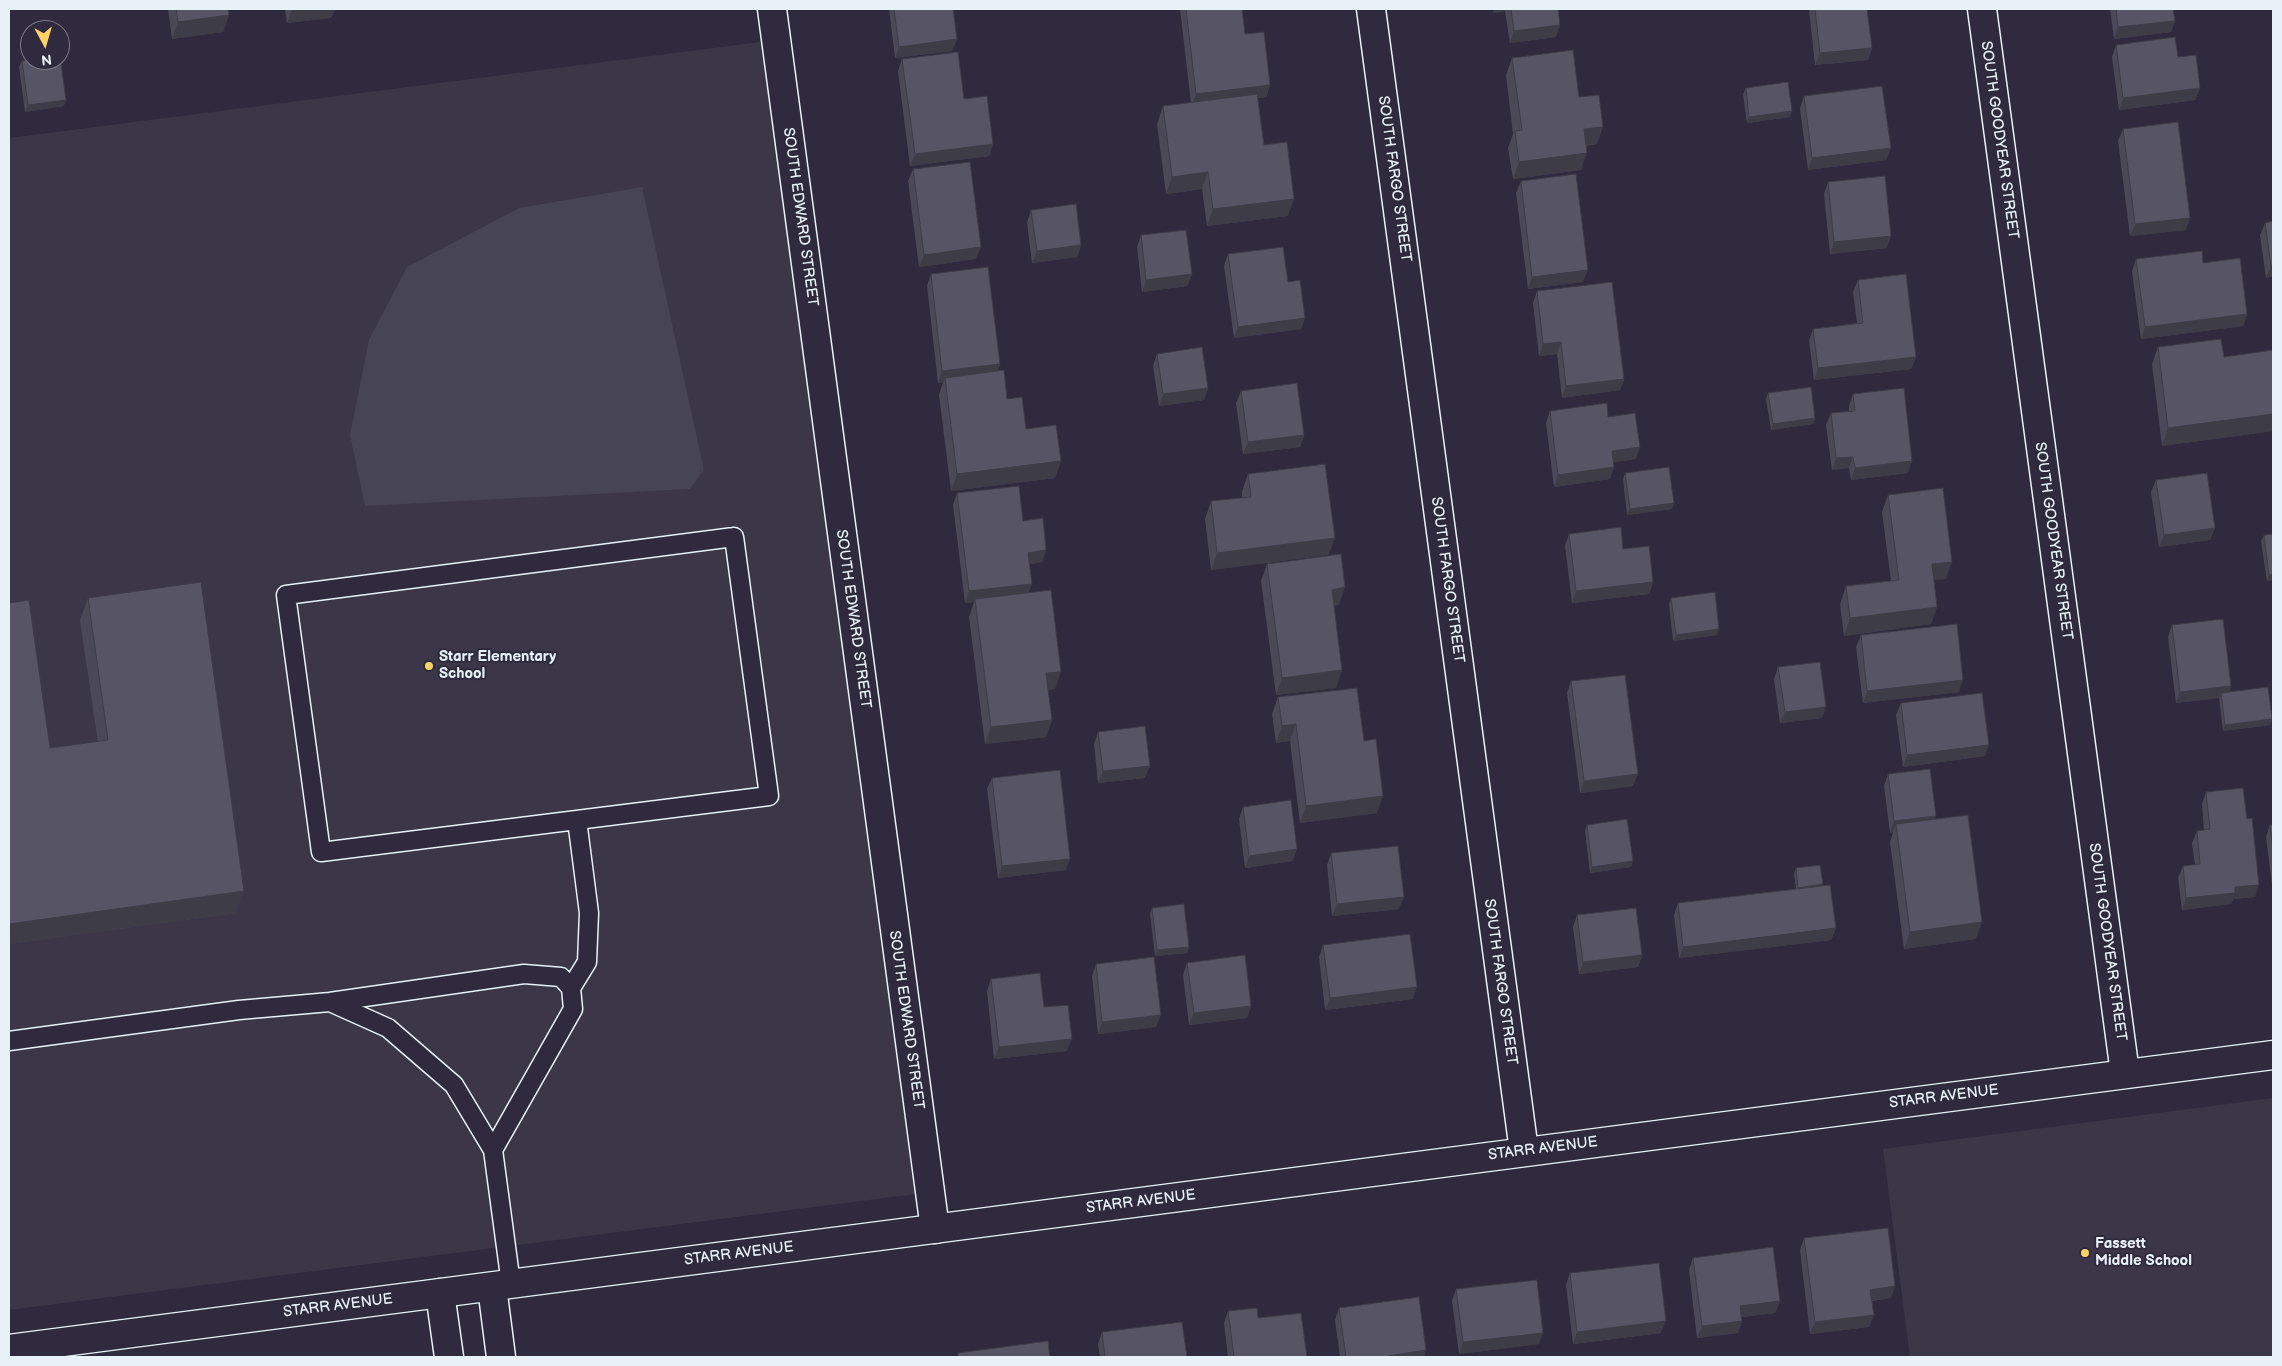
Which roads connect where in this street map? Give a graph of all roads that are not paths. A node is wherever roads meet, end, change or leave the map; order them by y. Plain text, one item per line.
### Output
1 (772, 9) edge
2 (1371, 9) edge
3 (1982, 9) edge
4 (576, 820) junction
5 (571, 988) junction
6 (330, 1002) junction
7 (9, 1041) edge
8 (2273, 1055) edge
9 (2125, 1073) junction
10 (493, 1150) junction
11 (1524, 1151) junction
12 (935, 1229) junction
13 (501, 1285) junction
14 (440, 1293) junction
15 (9, 1349) edge
16 (448, 1357) edge
17 (501, 1357) edge

1 - 12 street, SOUTH EDWARD STREET
2 - 11 street, SOUTH FARGO STREET
3 - 9 street, SOUTH GOODYEAR STREET
4 - 4 lane
4 - 5 lane
5 - 6 lane
5 - 10 lane
6 - 7 lane
6 - 10 lane
8 - 9 street, STARR AVENUE
9 - 11 street, STARR AVENUE
10 - 13 lane
11 - 12 street, STARR AVENUE
12 - 13 street, STARR AVENUE
13 - 14 street, STARR AVENUE
13 - 17 street
14 - 15 street, STARR AVENUE
14 - 16 street

